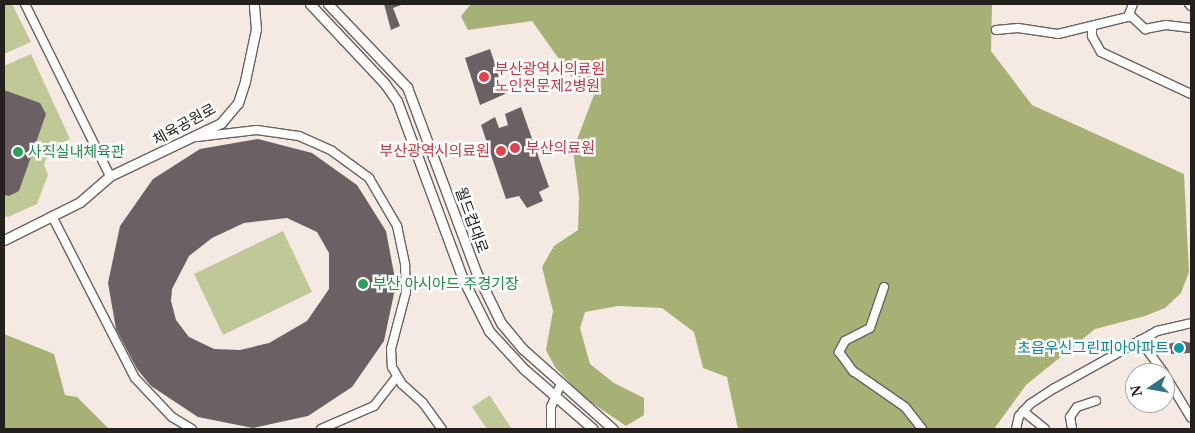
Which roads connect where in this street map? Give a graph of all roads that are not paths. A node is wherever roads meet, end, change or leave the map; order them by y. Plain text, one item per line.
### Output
1 (25, 4) edge
2 (254, 4) edge
3 (310, 4) edge
4 (328, 4) edge
5 (1133, 4) edge
6 (1130, 15) junction
7 (1092, 27) junction
8 (1191, 28) edge
9 (996, 30) dead end
10 (1191, 94) edge
11 (192, 138) junction
12 (110, 176) junction
13 (52, 216) junction
14 (4, 240) edge
15 (884, 287) dead end
16 (1191, 323) edge
17 (1140, 340) junction
18 (1156, 363) edge
19 (397, 377) junction
20 (561, 384) junction
21 (1175, 391) edge
22 (554, 396) junction
23 (1096, 401) dead end
24 (1023, 411) junction
25 (1190, 415) edge
26 (192, 429) edge
27 (320, 429) edge
28 (442, 429) edge
29 (550, 429) edge
30 (593, 429) edge
31 (613, 429) edge
32 (922, 429) edge
33 (1016, 429) edge
34 (1044, 429) edge
35 (1072, 429) edge

1 - 12 street
2 - 11 main road, 체육공원로
3 - 22 main road, 월드컵대로
4 - 20 main road, 월드컵대로
5 - 6 street
6 - 7 street
6 - 8 street
7 - 9 street
7 - 10 street
11 - 12 main road, 체육공원로
11 - 19 street
12 - 13 main road, 체육공원로
13 - 14 main road, 체육공원로
13 - 26 street
15 - 32 street
16 - 17 street
17 - 18 street
17 - 24 street
19 - 27 street
19 - 28 street
20 - 22 street
20 - 31 main road, 월드컵대로
21 - 25 street
22 - 29 street
22 - 30 main road, 월드컵대로
23 - 35 street
24 - 33 street
24 - 34 street

